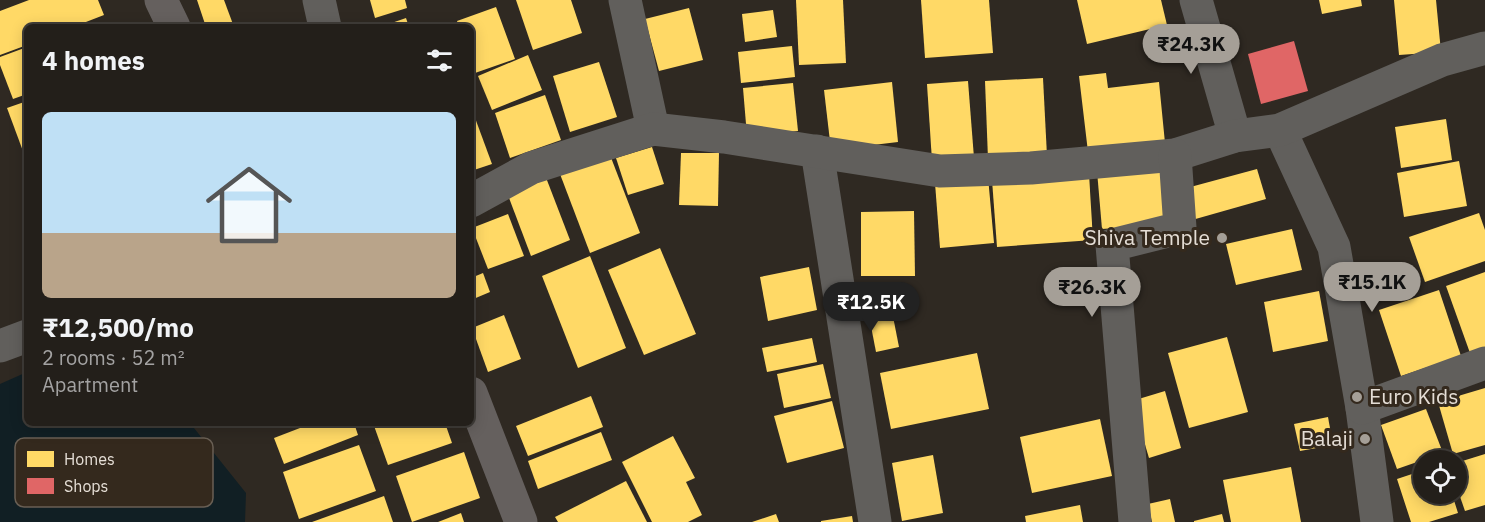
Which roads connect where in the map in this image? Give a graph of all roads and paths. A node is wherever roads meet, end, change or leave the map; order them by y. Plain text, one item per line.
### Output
1 (161, 0) edge
2 (319, 0) edge
3 (625, 0) edge
4 (1196, 0) edge
5 (173, 24) edge
6 (324, 24) edge
7 (1485, 48) edge
8 (653, 129) junction
9 (1280, 130) junction
10 (1235, 136) junction
11 (817, 151) junction
12 (1175, 156) junction
13 (474, 199) edge
14 (24, 337) edge
15 (0, 346) edge
16 (1485, 363) edge
17 (474, 401) edge
18 (1362, 408) junction
19 (521, 522) edge
20 (874, 522) edge
21 (1135, 522) edge
22 (1377, 522) edge

1 - 5 street
2 - 6 street
3 - 8 street
4 - 10 street
7 - 9 street
8 - 11 street
8 - 13 street
9 - 10 street
9 - 18 street
10 - 12 street
11 - 12 street
11 - 20 street
12 - 21 street
14 - 15 street
16 - 18 street
17 - 19 street
18 - 22 street

